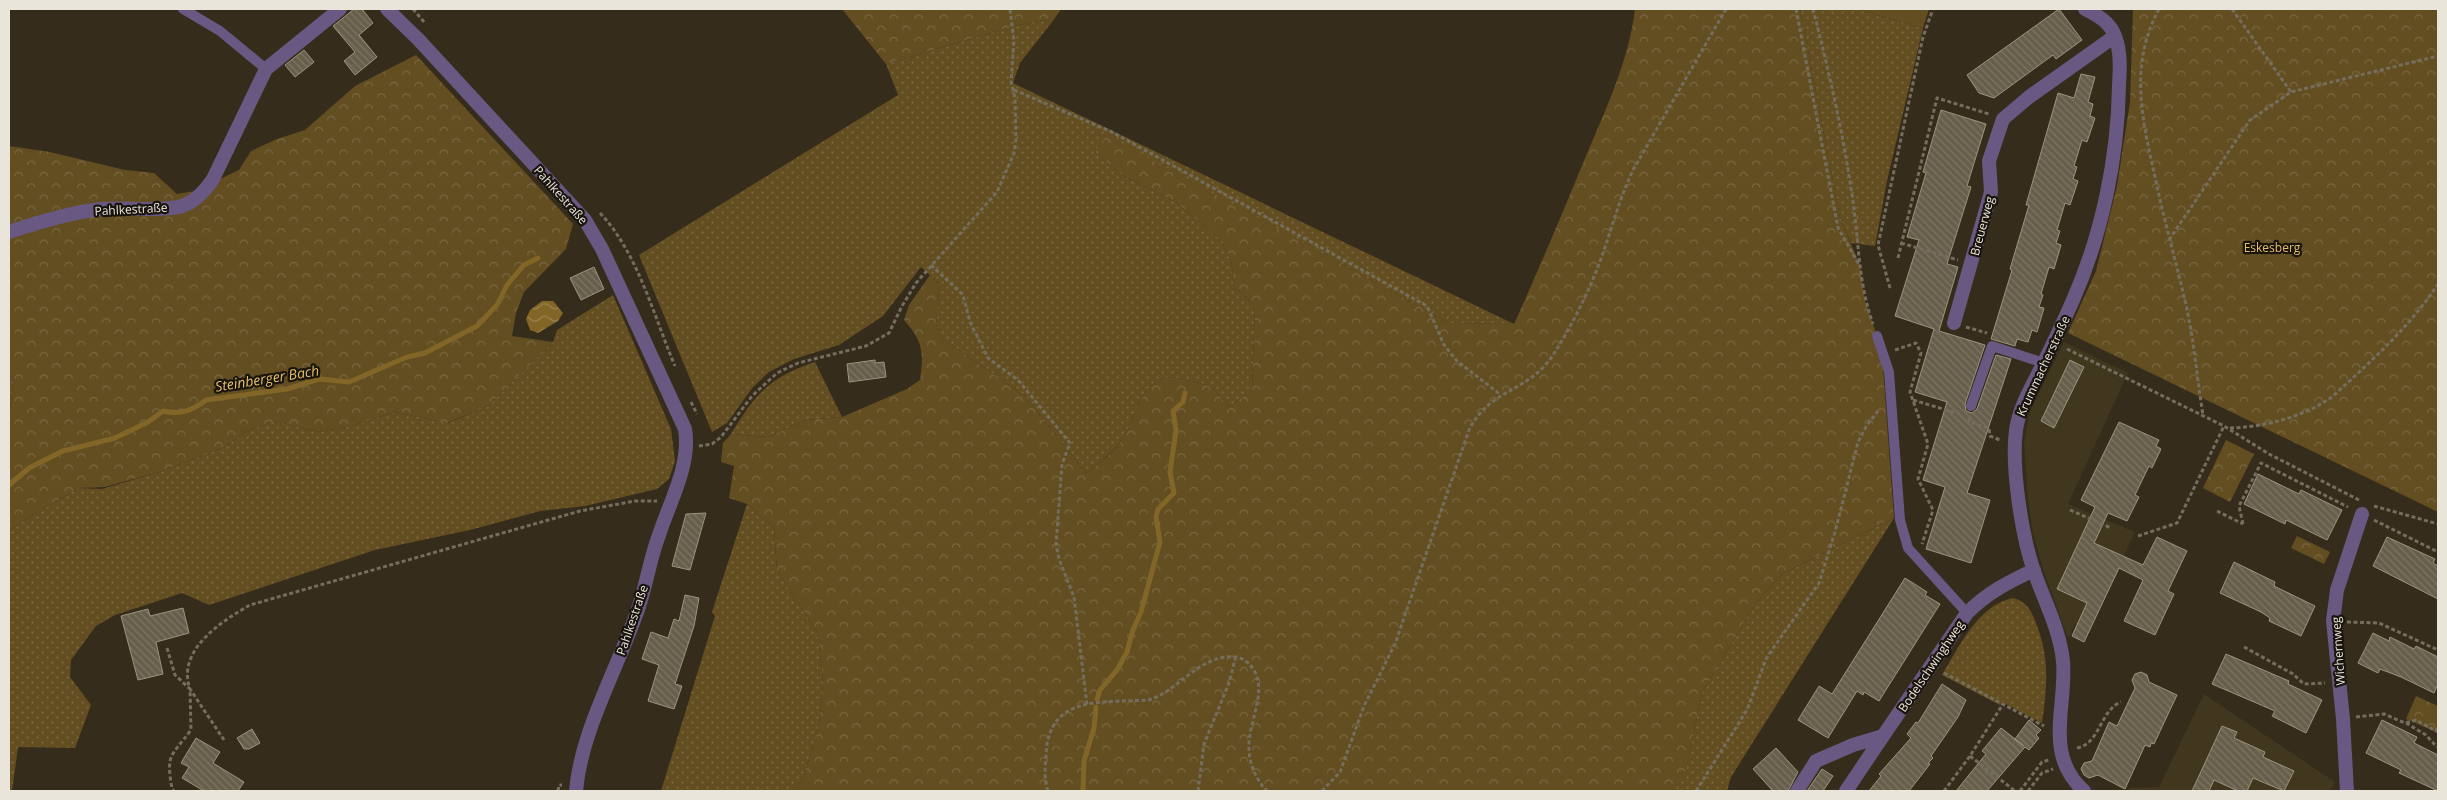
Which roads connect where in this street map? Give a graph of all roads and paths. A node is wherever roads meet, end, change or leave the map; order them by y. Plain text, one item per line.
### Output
1 (183, 9) edge
2 (340, 9) edge
3 (387, 9) edge
4 (1010, 9) edge
5 (1726, 9) edge
6 (1796, 9) edge
7 (1812, 9) edge
8 (1933, 9) edge
9 (2085, 9) edge
10 (2159, 9) edge
11 (2232, 9) edge
12 (2115, 36) junction
13 (2438, 56) edge
14 (266, 69) junction
15 (1013, 89) junction
16 (2291, 92) junction
17 (2004, 119) junction
18 (9, 232) edge
19 (2169, 240) junction
20 (1901, 244) junction
21 (1898, 258) dead end
22 (1971, 264) junction
23 (931, 265) junction
24 (1860, 266) junction
25 (2438, 284) edge
26 (1890, 288) dead end
27 (1954, 323) joint
28 (1877, 336) joint
29 (2054, 342) junction
30 (1992, 346) junction
31 (1884, 354) junction
32 (2044, 363) junction
33 (1502, 395) junction
34 (1891, 396) junction
35 (1913, 400) junction
36 (1971, 406) dead end
37 (2203, 415) junction
38 (2224, 426) junction
39 (2229, 428) junction
40 (2015, 445) junction
41 (686, 448) junction
42 (671, 501) junction
43 (2070, 510) dead end
44 (2217, 511) dead end
45 (2362, 514) junction
46 (2438, 524) edge
47 (2111, 528) dead end
48 (2138, 536) dead end
49 (2438, 552) edge
50 (1914, 558) junction
51 (2034, 570) junction
52 (1967, 613) junction
53 (2333, 622) junction
54 (2244, 647) dead end
55 (167, 648) dead end
56 (2438, 650) edge
57 (1236, 656) junction
58 (1931, 666) junction
59 (2340, 682) junction
60 (190, 689) junction
61 (2121, 702) dead end
62 (2003, 704) junction
63 (1087, 705) junction
64 (2344, 719) junction
65 (2405, 723) junction
66 (2438, 726) edge
67 (2058, 734) junction
68 (1884, 736) junction
69 (224, 740) dead end
70 (2437, 747) dead end
71 (1970, 756) junction
72 (2063, 757) junction
73 (174, 791) edge
74 (576, 791) edge
75 (1048, 791) edge
76 (1198, 791) edge
77 (1267, 791) edge
78 (1322, 791) edge
79 (1696, 791) edge
80 (1797, 791) edge
81 (1846, 791) edge
82 (1944, 791) edge
83 (2016, 791) edge
84 (2020, 791) edge
85 (2028, 791) edge
86 (2084, 791) edge
87 (2347, 791) edge

1 - 14 lane
2 - 14 street, Pahlkestraße
3 - 41 street, Pahlkestraße
4 - 15 path
5 - 33 path
6 - 24 path
7 - 24 path
8 - 26 path
9 - 12 street
10 - 19 path
11 - 16 path
12 - 17 street, Breuerweg
12 - 29 street, Krummacherstraße
13 - 16 path
14 - 18 street, Pahlkestraße
15 - 23 path
15 - 33 path
16 - 19 path
17 - 20 path
17 - 22 street, Breuerweg
19 - 37 path
20 - 21 path
20 - 22 path
22 - 27 street, Breuerweg
23 - 41 path
23 - 63 path
24 - 28 path
25 - 39 path
27 - 30 path
28 - 31 lane
29 - 32 street, Krummacherstraße
29 - 37 path
30 - 32 lane
30 - 36 lane
31 - 34 lane
31 - 35 path
32 - 40 street, Krummacherstraße
33 - 78 path
34 - 50 lane
34 - 79 path
35 - 40 path
35 - 50 path
37 - 38 path
38 - 39 path
38 - 48 path
39 - 46 path
40 - 51 street, Krummacherstraße
41 - 42 street, Pahlkestraße
42 - 60 path
42 - 74 street, Pahlkestraße
43 - 47 path
44 - 45 path
45 - 49 path
45 - 53 street, Wichernweg
50 - 52 lane
51 - 52 street, Bodelschwinghweg
51 - 67 street, Krummacherstraße
52 - 58 street, Bodelschwinghweg
53 - 56 path
53 - 59 street, Wichernweg
54 - 59 path
55 - 60 path
57 - 63 path
57 - 76 path
57 - 77 path
58 - 62 path
58 - 68 street, Bodelschwinghweg
59 - 64 street, Wichernweg
60 - 69 path
60 - 73 path
61 - 72 path
62 - 67 path
62 - 71 path
63 - 75 path
64 - 65 path
64 - 87 street, Wichernweg
65 - 66 path
65 - 70 path
67 - 72 street, Krummacherstraße
68 - 80 street
68 - 81 street, Bodelschwinghweg
71 - 82 path
71 - 83 path
72 - 84 path
72 - 85 path
72 - 86 street, Krummacherstraße

